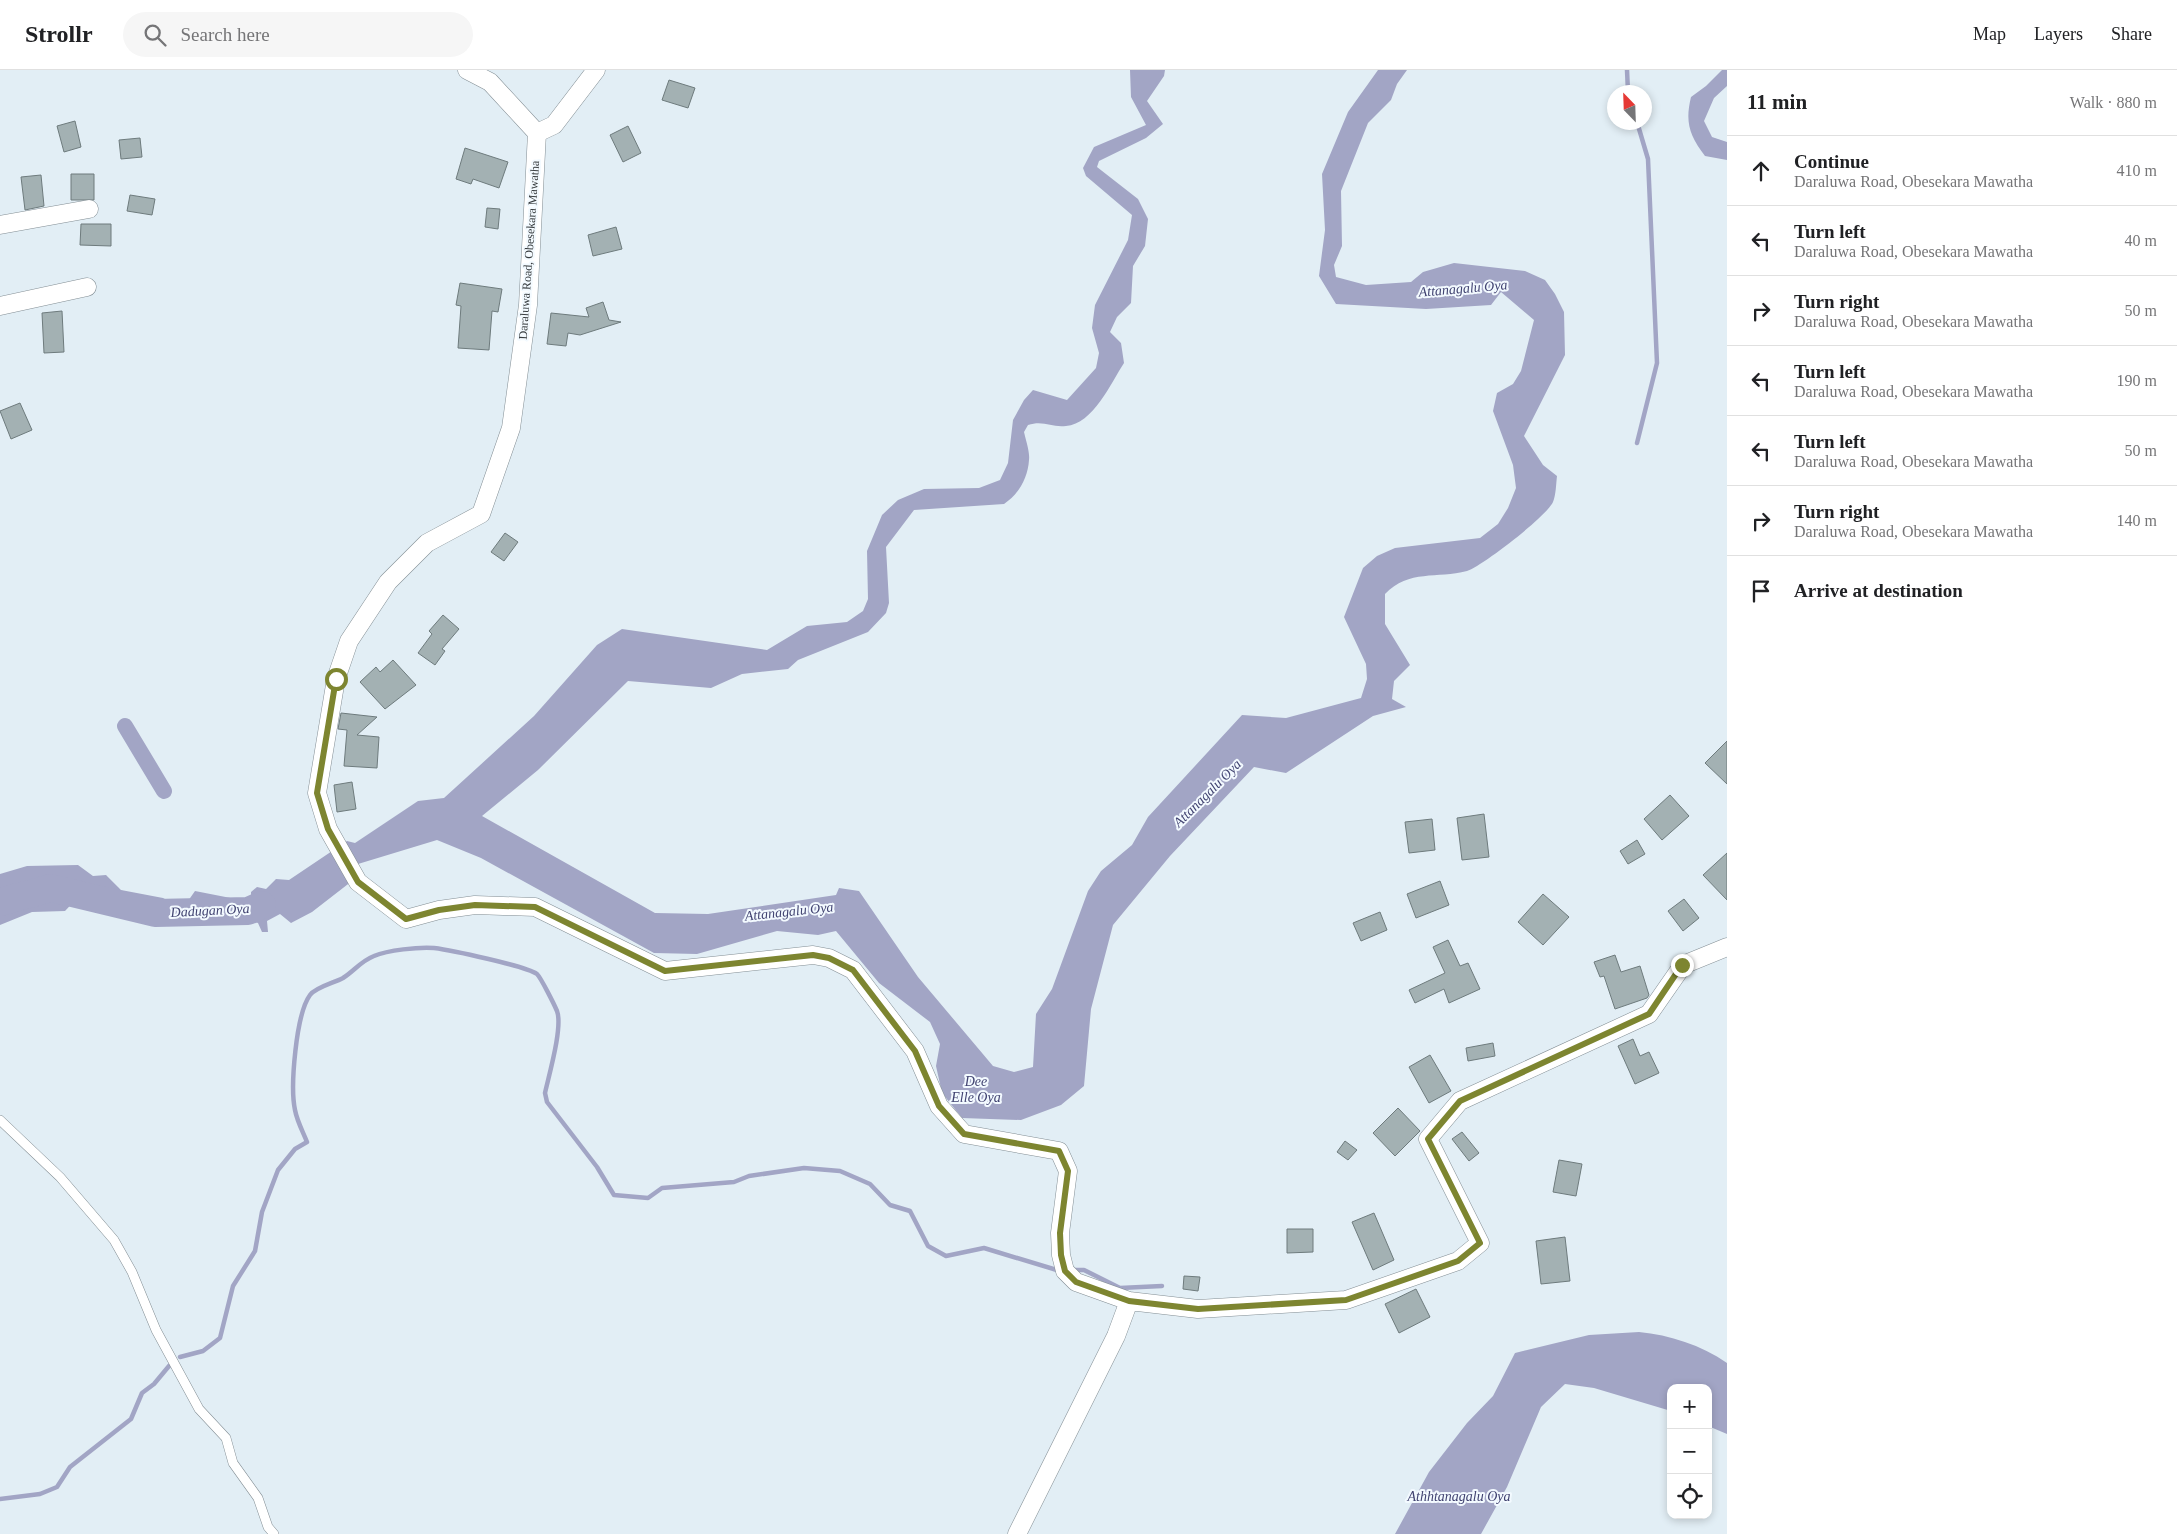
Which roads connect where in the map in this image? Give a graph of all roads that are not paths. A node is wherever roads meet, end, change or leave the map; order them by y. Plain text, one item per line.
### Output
1 (467, 70) edge
2 (596, 70) edge
3 (537, 133) junction
4 (89, 209) dead end
5 (0, 225) edge
6 (87, 287) dead end
7 (0, 306) edge
8 (1727, 947) edge
9 (0, 1120) edge
10 (1129, 1301) junction
11 (274, 1534) edge
12 (1017, 1534) edge

1 - 3 street
2 - 3 street
3 - 10 street, Daraluwa Road, Obesekara Mawatha
4 - 5 street
6 - 7 street
8 - 10 street, Daraluwa Road, Obesekara Mawatha
9 - 11 lane
10 - 12 street

